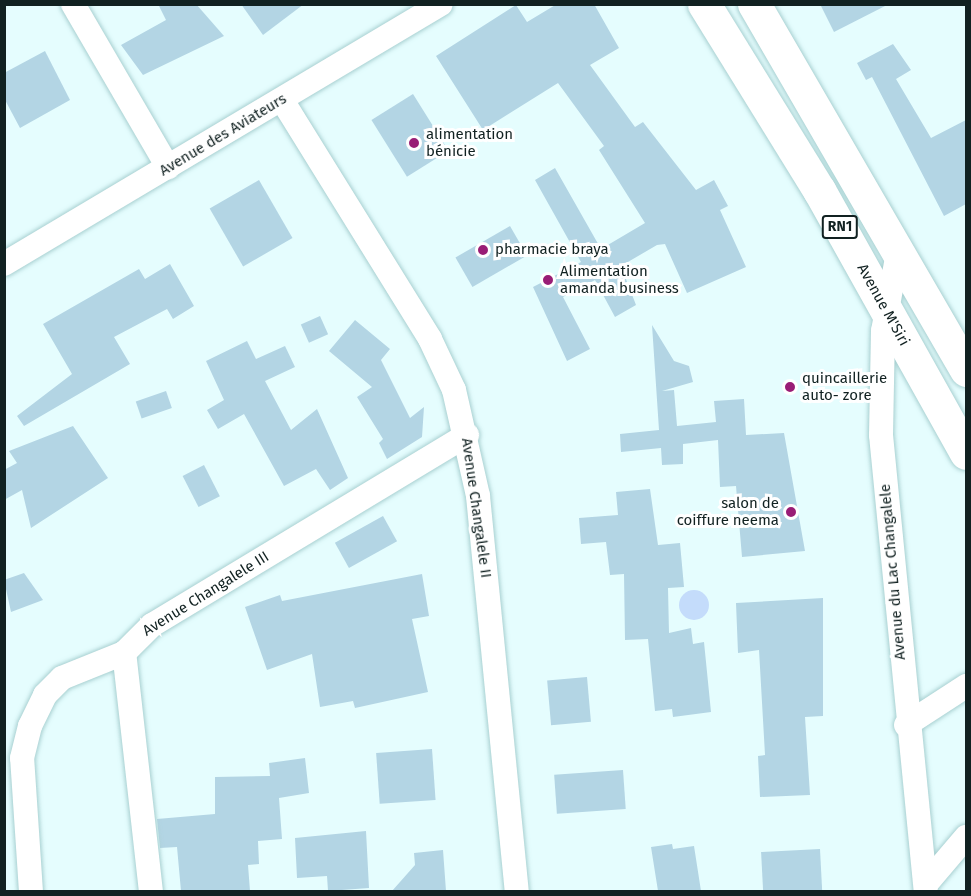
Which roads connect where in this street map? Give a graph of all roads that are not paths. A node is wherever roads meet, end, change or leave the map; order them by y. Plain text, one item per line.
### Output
1 (73, 4) edge
2 (441, 4) edge
3 (704, 4) edge
4 (754, 4) edge
5 (282, 100) junction
6 (168, 167) junction
7 (898, 253) junction
8 (4, 264) edge
9 (885, 308) junction
10 (966, 370) edge
11 (467, 435) junction
12 (966, 453) edge
13 (124, 653) junction
14 (966, 686) edge
15 (906, 726) junction
16 (966, 837) edge
17 (926, 888) edge
18 (31, 891) edge
19 (151, 891) edge
20 (517, 891) edge

1 - 6 street
2 - 5 street, Avenue des Aviateurs
3 - 9 highway, Avenue M'Siri / RN1
4 - 7 highway, RN1
5 - 6 street, Avenue des Aviateurs
5 - 11 street, Avenue Changalele II
6 - 8 street, Avenue des Aviateurs
7 - 9 street, Avenue du Lac Changalele
7 - 10 highway, RN1
9 - 12 highway, Avenue M'Siri / RN1
9 - 15 street, Avenue du Lac Changalele
11 - 13 street, Avenue Changalele III
11 - 20 street, Avenue Changalele II
13 - 18 street
13 - 19 street
14 - 15 street
15 - 17 street, Avenue du Lac Changalele
16 - 17 street

